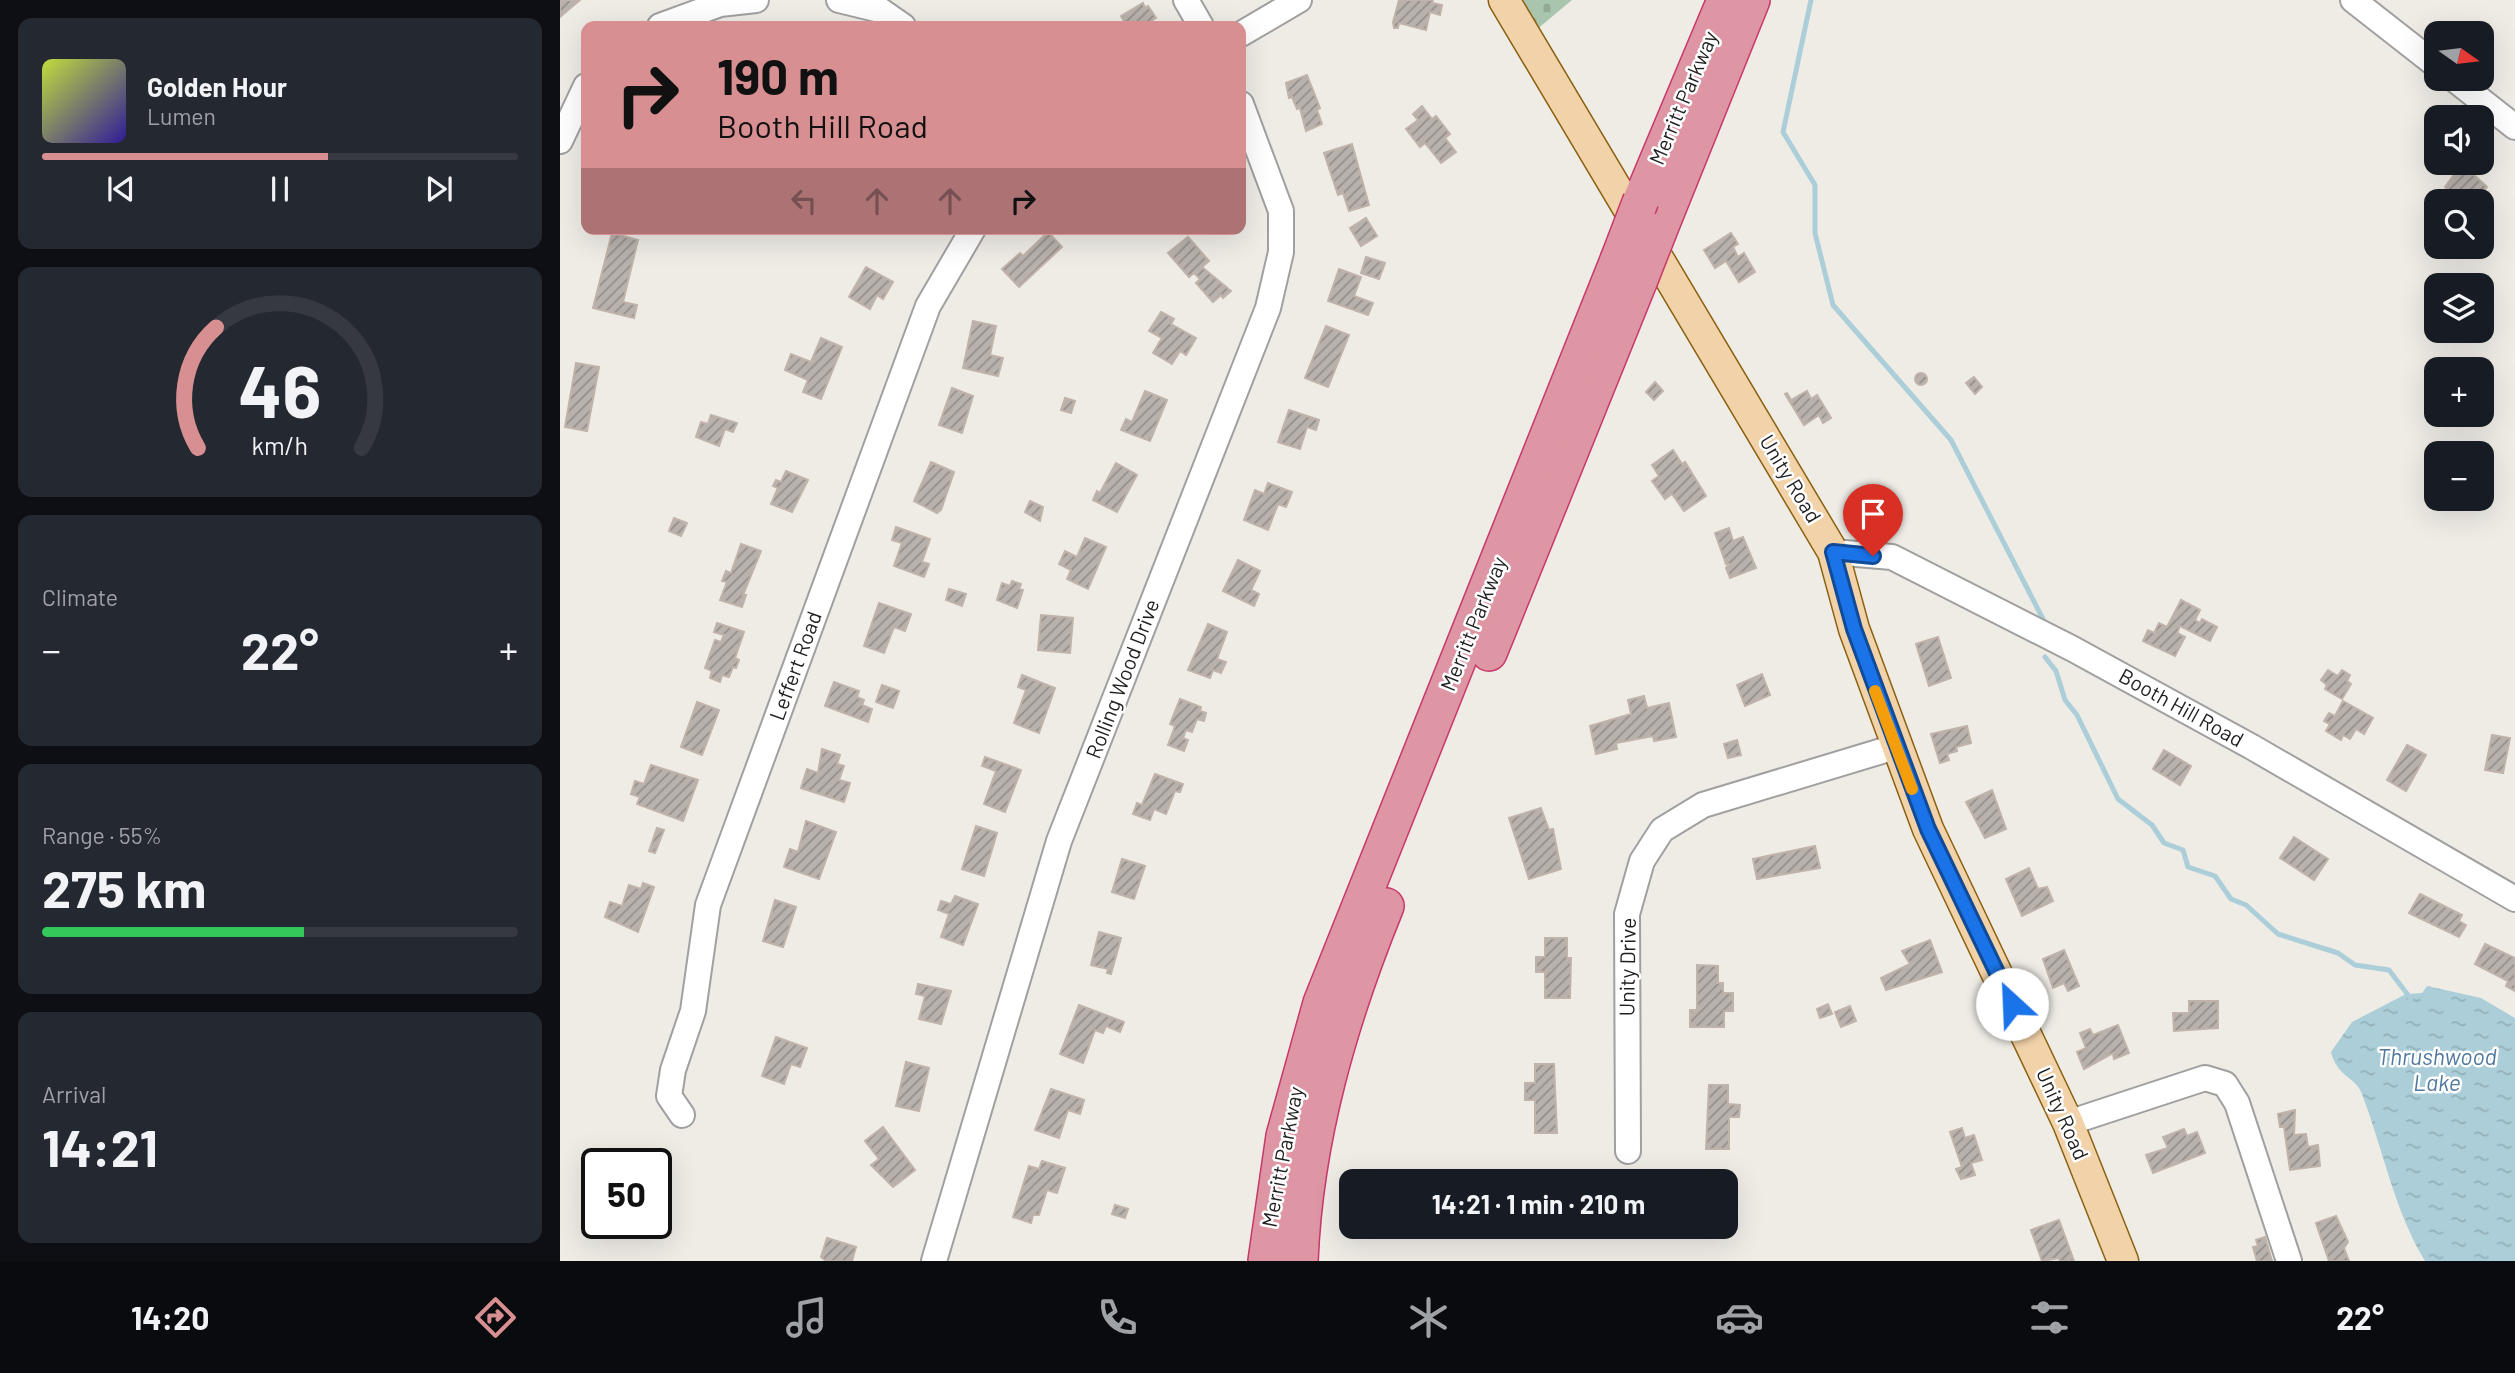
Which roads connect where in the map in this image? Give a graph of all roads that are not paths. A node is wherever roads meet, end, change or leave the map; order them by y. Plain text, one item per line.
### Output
1 (755, 0) edge
2 (839, 0) edge
3 (1186, 0) edge
4 (1299, 0) edge
5 (1504, 0) edge
6 (1710, 0) edge
7 (1725, 0) edge
8 (1752, 0) edge
9 (2353, 0) edge
10 (674, 21) edge
11 (896, 21) edge
12 (1198, 21) edge
13 (1246, 31) edge
14 (2424, 56) edge
15 (2469, 91) edge
16 (581, 97) edge
17 (1246, 117) edge
18 (2515, 127) edge
19 (1672, 128) junction
20 (560, 141) edge
21 (969, 235) edge
22 (1628, 271) junction
23 (1833, 552) junction
24 (1895, 747) junction
25 (2515, 899) edge
26 (682, 1115) dead end
27 (2068, 1124) junction
28 (1628, 1151) dead end
29 (934, 1261) edge
30 (1266, 1261) edge
31 (1300, 1261) edge
32 (2123, 1261) edge
33 (2288, 1261) edge

1 - 10 street
2 - 11 street
3 - 12 street
4 - 13 street
5 - 23 main road, Unity Road
6 - 19 highway
7 - 19 highway, Merritt Parkway
8 - 22 highway, Merritt Parkway, bridge
9 - 14 street
15 - 18 street
16 - 20 street
17 - 29 street, Rolling Wood Drive
19 - 22 highway, Merritt Parkway, bridge
21 - 26 street, Leffert Road
22 - 30 highway, Merritt Parkway
22 - 31 highway, Merritt Parkway
23 - 24 main road, Unity Road
23 - 25 street, Booth Hill Road
24 - 27 main road, Unity Road
24 - 28 street, Unity Drive
27 - 32 main road, Unity Road
27 - 33 street

